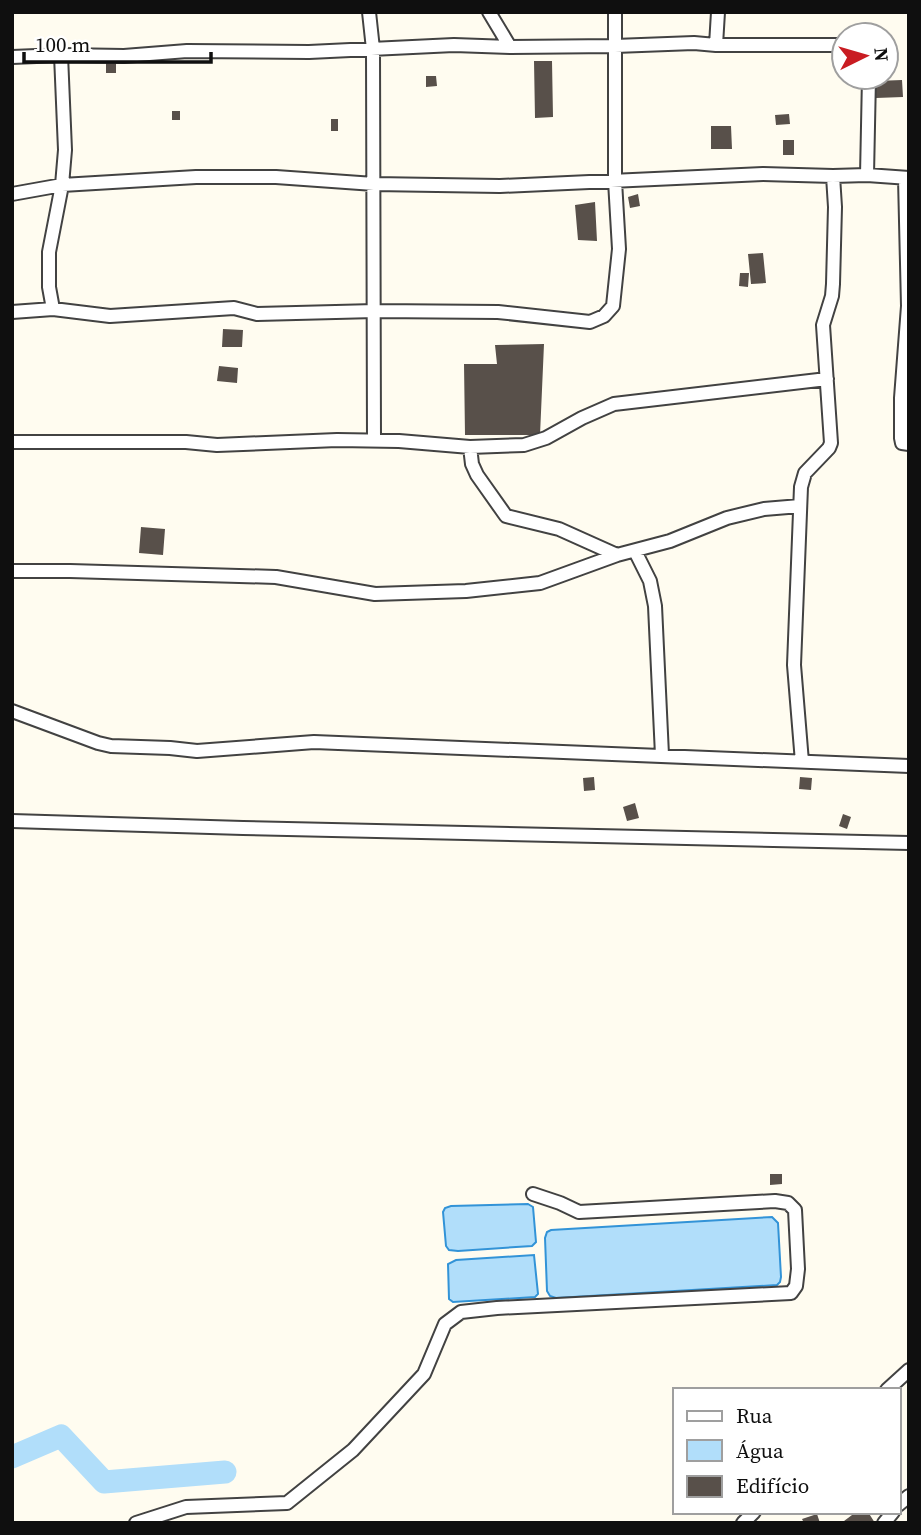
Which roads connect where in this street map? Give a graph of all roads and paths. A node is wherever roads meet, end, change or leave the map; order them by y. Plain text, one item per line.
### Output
1 (369, 12) edge
2 (489, 12) edge
3 (615, 12) edge
4 (718, 12) edge
5 (716, 45) junction
6 (830, 45) edge
7 (615, 46) junction
8 (510, 47) junction
9 (373, 49) junction
10 (61, 55) junction
11 (12, 57) edge
12 (869, 91) edge
13 (867, 175) junction
14 (832, 176) junction
15 (907, 178) edge
16 (615, 181) junction
17 (374, 184) junction
18 (62, 185) junction
19 (12, 194) edge
20 (53, 309) junction
21 (375, 311) junction
22 (12, 312) edge
23 (827, 379) junction
24 (374, 440) junction
25 (12, 442) edge
26 (909, 444) edge
27 (470, 447) junction
28 (800, 506) junction
29 (635, 551) junction
30 (617, 555) junction
31 (12, 571) edge
32 (12, 711) edge
33 (663, 755) junction
34 (802, 762) junction
35 (909, 766) edge
36 (12, 821) edge
37 (909, 843) edge
38 (533, 1195) dead end
39 (909, 1370) edge
40 (889, 1388) edge
41 (136, 1523) edge

1 - 9 street
2 - 8 street
3 - 7 street
4 - 5 street
5 - 6 street
5 - 7 street
7 - 8 street
7 - 16 street
8 - 9 street
9 - 10 street
9 - 17 street
10 - 11 street
10 - 18 street
12 - 13 street
13 - 14 street
13 - 15 street
14 - 16 street
14 - 23 street
15 - 26 street
16 - 17 street
16 - 21 street
17 - 18 street
17 - 21 street
18 - 19 street
18 - 20 street
20 - 21 street
20 - 22 street
21 - 24 street
23 - 27 street
23 - 28 street
24 - 25 street
24 - 27 street
27 - 30 street
28 - 29 street
28 - 34 street
29 - 30 street
29 - 33 street
30 - 31 street
32 - 33 street
33 - 34 street
34 - 35 street
36 - 37 street
38 - 41 street
39 - 40 street

